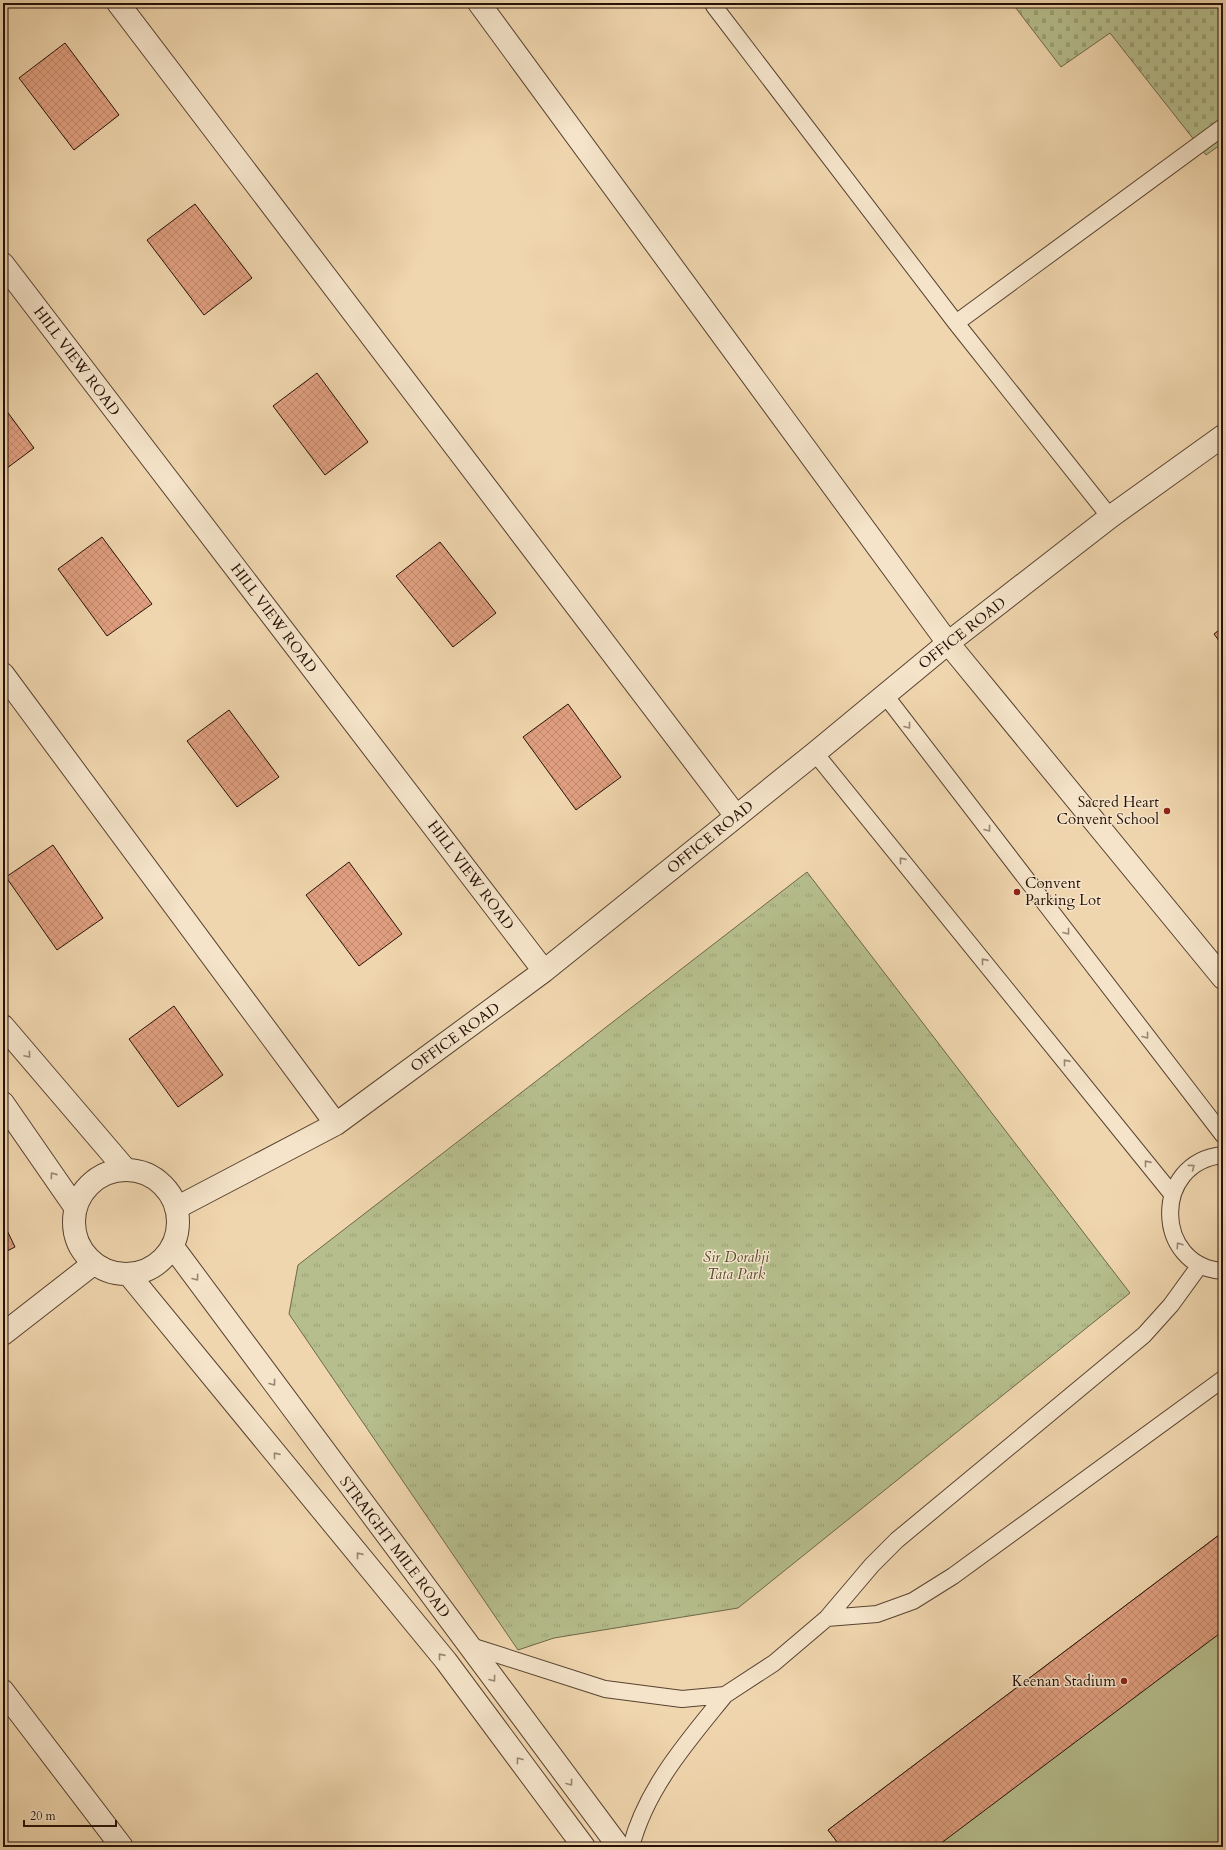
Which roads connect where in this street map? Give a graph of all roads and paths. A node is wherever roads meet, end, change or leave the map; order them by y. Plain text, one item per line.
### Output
1 (118, 3) edge
2 (479, 3) edge
3 (714, 6) dead end
4 (1223, 127) edge
5 (3, 264) edge
6 (956, 323) junction
7 (1223, 436) edge
8 (1110, 517) junction
9 (948, 643) junction
10 (3, 674) edge
11 (885, 695) junction
12 (816, 753) junction
13 (736, 816) junction
14 (544, 971) junction
15 (1223, 978) edge
16 (3, 1026) edge
17 (3, 1103) edge
18 (336, 1124) junction
19 (1223, 1136) edge
20 (1223, 1155) edge
21 (126, 1170) junction
22 (1172, 1194) junction
23 (75, 1207) junction
24 (176, 1208) junction
25 (173, 1247) junction
26 (93, 1264) junction
27 (1200, 1265) junction
28 (1223, 1271) edge
29 (130, 1276) junction
30 (3, 1334) edge
31 (1223, 1379) edge
32 (827, 1618) junction
33 (468, 1645) junction
34 (3, 1691) edge
35 (725, 1695) junction
36 (122, 1847) edge
37 (584, 1847) edge
38 (619, 1847) edge
39 (631, 1847) edge

1 - 13 street
2 - 9 street
3 - 6 lane
4 - 6 lane
5 - 14 street, HILL VIEW ROAD
6 - 8 lane
7 - 8 street, OFFICE ROAD
8 - 9 street, OFFICE ROAD
9 - 11 street, OFFICE ROAD
9 - 15 street
10 - 18 street
11 - 12 street, OFFICE ROAD
11 -> 19 lane
12 - 13 street, OFFICE ROAD
22 -> 12 lane
13 - 14 street, OFFICE ROAD
14 - 18 street, OFFICE ROAD
16 -> 21 street
23 -> 17 street
18 - 24 street, OFFICE ROAD
22 -> 20 lane
21 - 23 street
21 - 24 street
27 -> 22 lane
23 - 26 street
24 - 25 street
25 - 29 street
25 -> 33 street, STRAIGHT MILE ROAD
26 - 29 street
26 - 30 street
27 - 28 lane
27 - 32 lane
37 -> 29 street, STRAIGHT MILE ROAD
31 - 32 lane
32 - 35 lane
33 - 35 lane
33 -> 38 street, STRAIGHT MILE ROAD
34 - 36 street
35 - 39 lane

